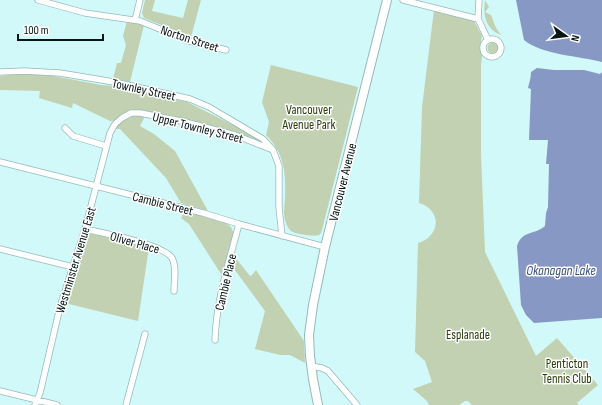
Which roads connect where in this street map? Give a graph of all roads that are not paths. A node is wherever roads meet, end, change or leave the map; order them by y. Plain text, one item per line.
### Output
1 (38, 0) edge
2 (140, 0) edge
3 (387, 0) edge
4 (403, 0) edge
5 (479, 0) edge
6 (478, 18) junction
7 (135, 20) junction
8 (488, 40) dead end
9 (226, 50) dead end
10 (0, 72) edge
11 (122, 118) joint
12 (65, 128) dead end
13 (106, 146) junction
14 (273, 150) junction
15 (0, 162) edge
16 (97, 187) junction
17 (239, 224) junction
18 (85, 229) junction
19 (282, 236) junction
20 (326, 247) junction
21 (0, 249) edge
22 (73, 267) junction
23 (174, 291) dead end
24 (145, 334) dead end
25 (214, 340) dead end
26 (311, 366) junction
27 (0, 391) edge
28 (36, 402) edge
29 (57, 405) edge
30 (126, 405) edge
31 (318, 405) edge
32 (357, 405) edge

1 - 7 street, Norton Street
2 - 7 street
3 - 20 street, Vancouver Avenue
4 - 6 street
5 - 6 street
6 - 8 street
7 - 9 street, Norton Street
10 - 14 street, Townley Street
11 - 13 street, Westminster Avenue East
11 - 14 street, Upper Townley Street
12 - 13 street
13 - 16 street, Westminster Avenue East
14 - 19 street
15 - 16 street, Cambie Street
16 - 17 street, Cambie Street
16 - 18 street, Westminster Avenue East
17 - 19 street, Cambie Street
17 - 25 street, Cambie Place
18 - 22 street, Westminster Avenue East
18 - 23 street, Oliver Place
19 - 20 street, Cambie Street
20 - 26 street, Vancouver Avenue
21 - 22 street
22 - 28 street, Westminster Avenue East
24 - 30 street
26 - 31 street, Vancouver Avenue
26 - 32 street
27 - 28 street
28 - 29 street

